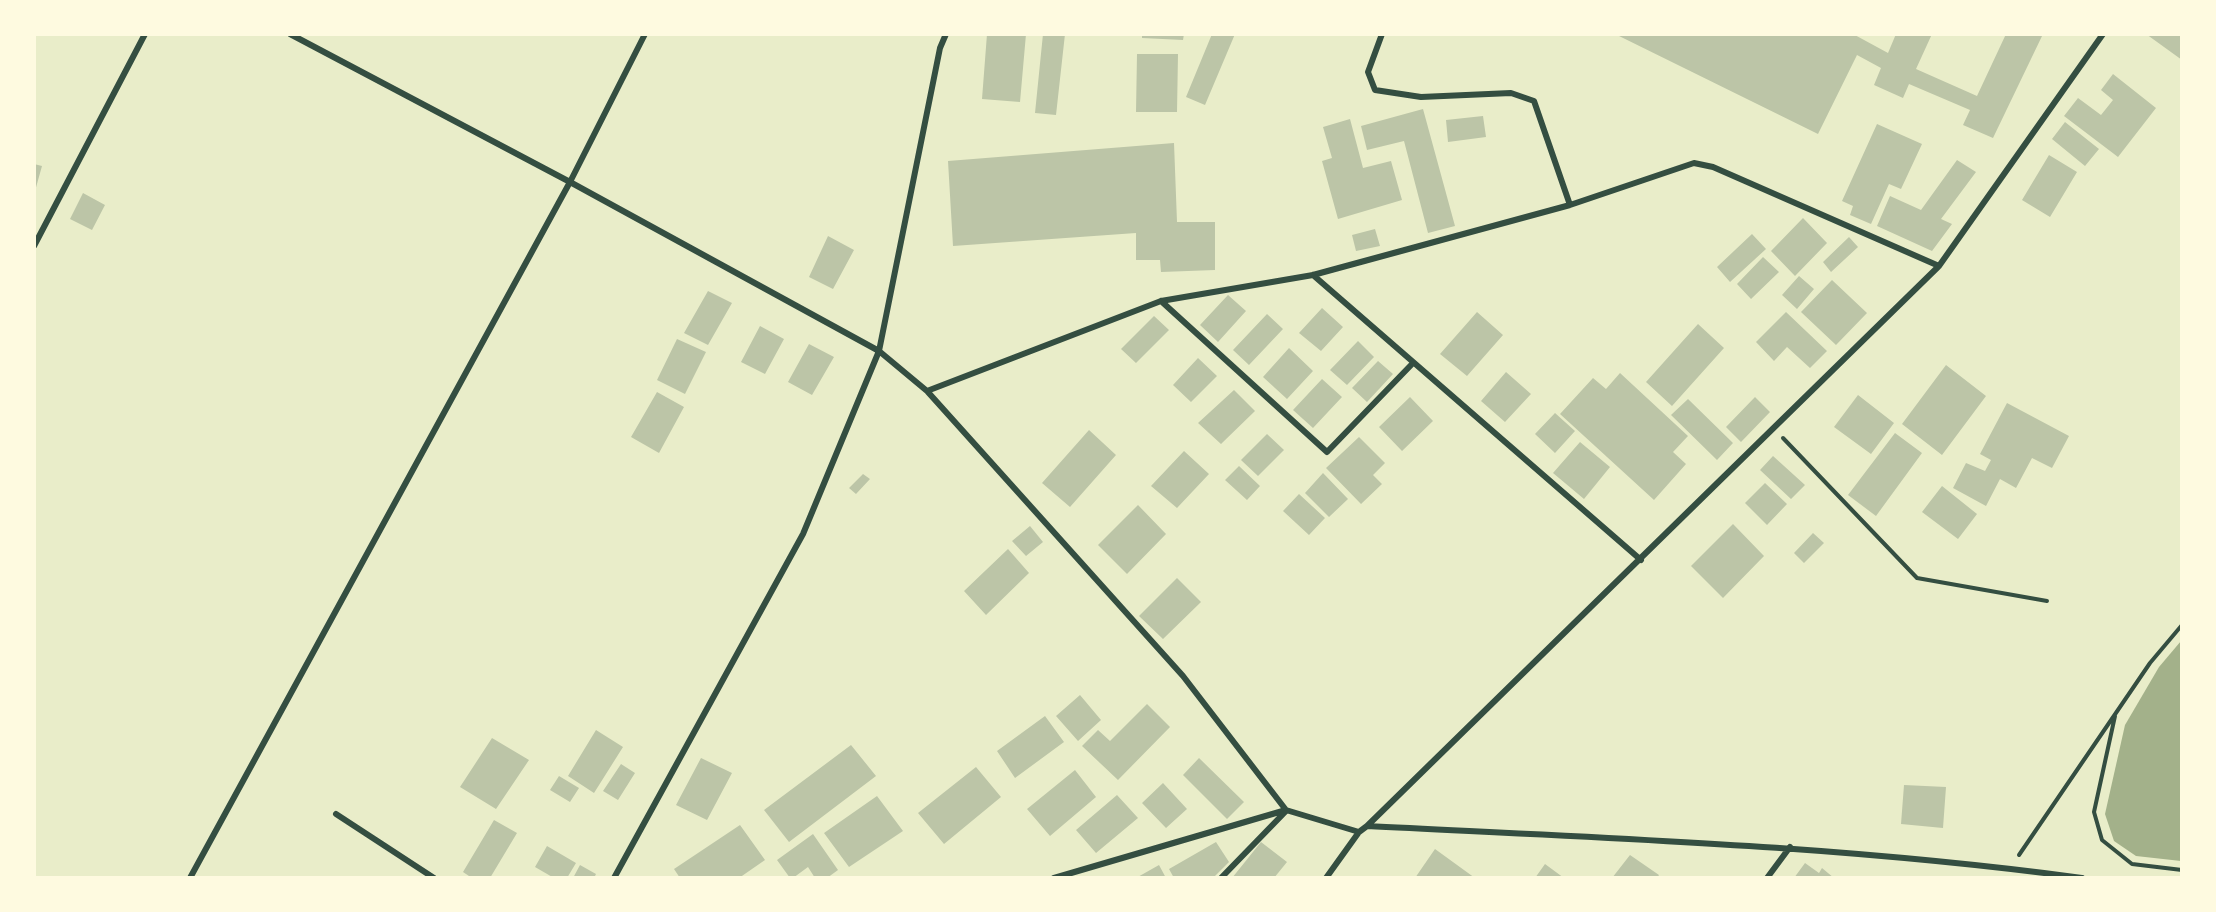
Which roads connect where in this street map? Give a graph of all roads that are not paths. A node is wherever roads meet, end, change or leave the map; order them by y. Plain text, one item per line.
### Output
1 (145, 34) edge
2 (290, 34) edge
3 (645, 34) edge
4 (946, 34) edge
5 (1382, 34) edge
6 (2103, 34) edge
7 (570, 182) junction
8 (1570, 205) junction
9 (34, 246) edge
10 (1940, 266) junction
11 (1313, 275) junction
12 (1161, 301) junction
13 (879, 351) junction
14 (1413, 363) junction
15 (927, 391) junction
16 (1641, 560) junction
17 (1286, 810) junction
18 (336, 814) dead end
19 (1367, 826) junction
20 (1359, 832) junction
21 (1790, 847) junction
22 (190, 878) edge
23 (434, 878) edge
24 (614, 878) edge
25 (1054, 878) edge
26 (1221, 878) edge
27 (1326, 878) edge
28 (1767, 878) edge
29 (2082, 878) edge

1 - 9 street
2 - 7 street
3 - 7 street
4 - 13 street
5 - 8 street
6 - 10 street
7 - 13 street
7 - 22 street
8 - 10 street
8 - 11 street
10 - 16 street
11 - 12 street
11 - 14 street
12 - 14 street
12 - 15 street
13 - 15 street
13 - 24 street
14 - 16 street
15 - 17 street
16 - 19 street
17 - 20 street
17 - 25 street
17 - 26 street
18 - 23 street
19 - 20 street
19 - 21 street
20 - 27 street
21 - 28 street
21 - 29 street

